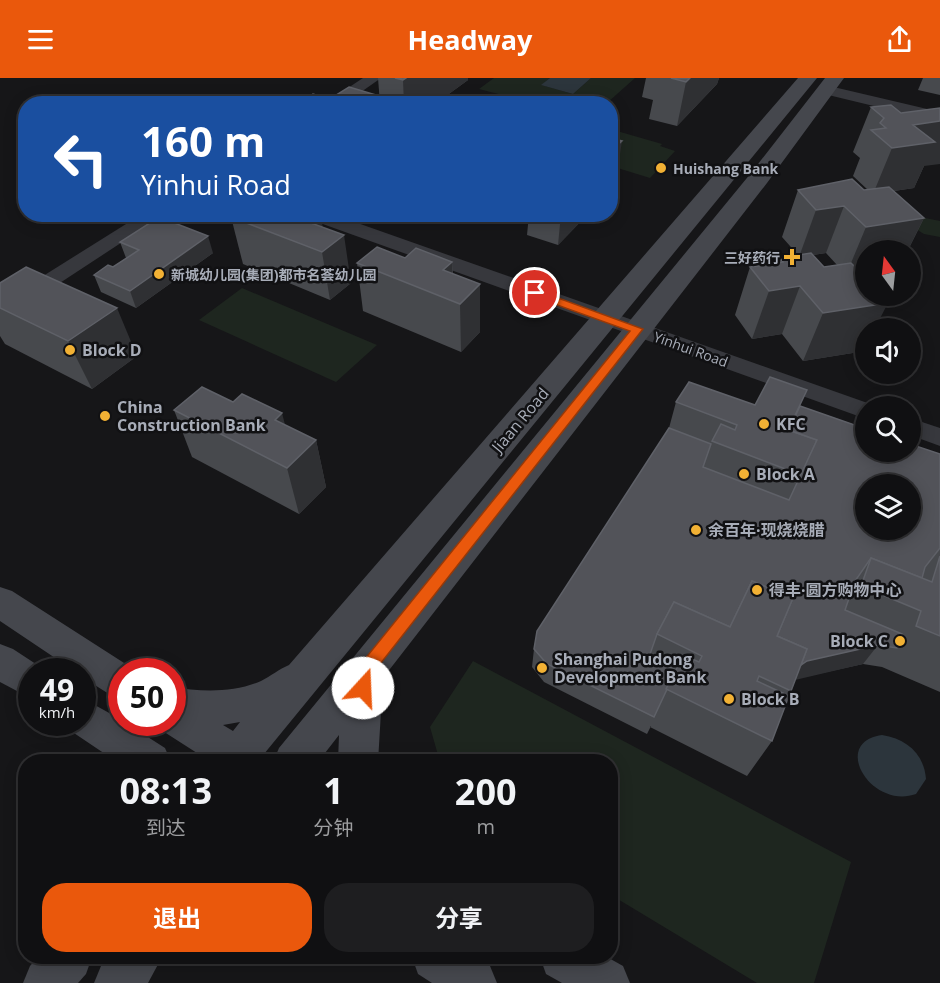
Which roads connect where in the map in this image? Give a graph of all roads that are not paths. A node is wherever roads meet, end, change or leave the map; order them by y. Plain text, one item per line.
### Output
1 (373, 78) edge
2 (811, 82) edge
3 (345, 96) edge
4 (940, 117) edge
5 (143, 222) edge
6 (336, 222) edge
7 (0, 312) edge
8 (606, 318) junction
9 (637, 329) junction
10 (855, 407) edge
11 (921, 430) edge
12 (940, 437) edge
13 (0, 602) edge
14 (0, 662) edge
15 (315, 663) junction
16 (365, 670) junction
17 (108, 672) edge
18 (18, 673) edge
19 (186, 706) edge
20 (186, 724) edge
21 (102, 737) edge
22 (135, 754) edge
23 (230, 754) edge
24 (244, 754) edge
25 (298, 754) edge
26 (358, 754) edge
27 (63, 964) edge
28 (445, 964) edge
29 (575, 964) edge
30 (47, 983) edge
31 (473, 983) edge
32 (606, 983) edge

1 - 3 street
2 - 4 street
2 - 8 main road, Jiaan Road
2 - 9 main road, Jiaan Road
5 - 7 street
6 - 8 street, Yinhui Road
8 - 9 street, Yinhui Road
8 - 15 main road, Jiaan Road
9 - 10 street, Yinhui Road
9 - 16 main road, Jiaan Road
11 - 12 street
13 - 17 main road
14 - 18 main road
15 - 19 main road
15 - 24 main road, Jiaan Road
16 - 25 main road, Jiaan Road
16 - 26 main road
20 - 23 main road
21 - 22 main road
27 - 30 main road
28 - 31 main road
29 - 32 main road

